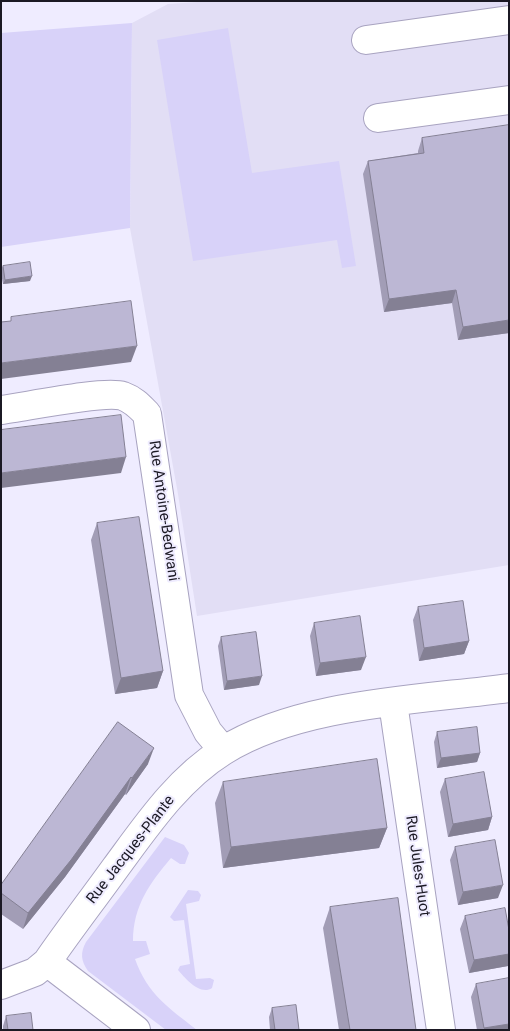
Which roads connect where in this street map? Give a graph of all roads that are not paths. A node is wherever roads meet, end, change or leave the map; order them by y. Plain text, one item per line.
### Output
1 (509, 20) edge
2 (366, 40) dead end
3 (509, 100) edge
4 (378, 118) dead end
5 (1, 410) edge
6 (509, 688) edge
7 (393, 703) junction
8 (223, 750) junction
9 (47, 962) junction
10 (1, 985) edge
11 (136, 1030) edge
12 (441, 1030) edge

1 - 2 street
3 - 4 street
5 - 8 street, Rue Antoine-Bedwani
6 - 7 street, Rue Jacques-Plante
7 - 8 street, Rue Jacques-Plante
7 - 12 street, Rue Jules-Huot
8 - 9 street, Rue Jacques-Plante
9 - 10 street, Rue Jacques-Plante
9 - 11 street

